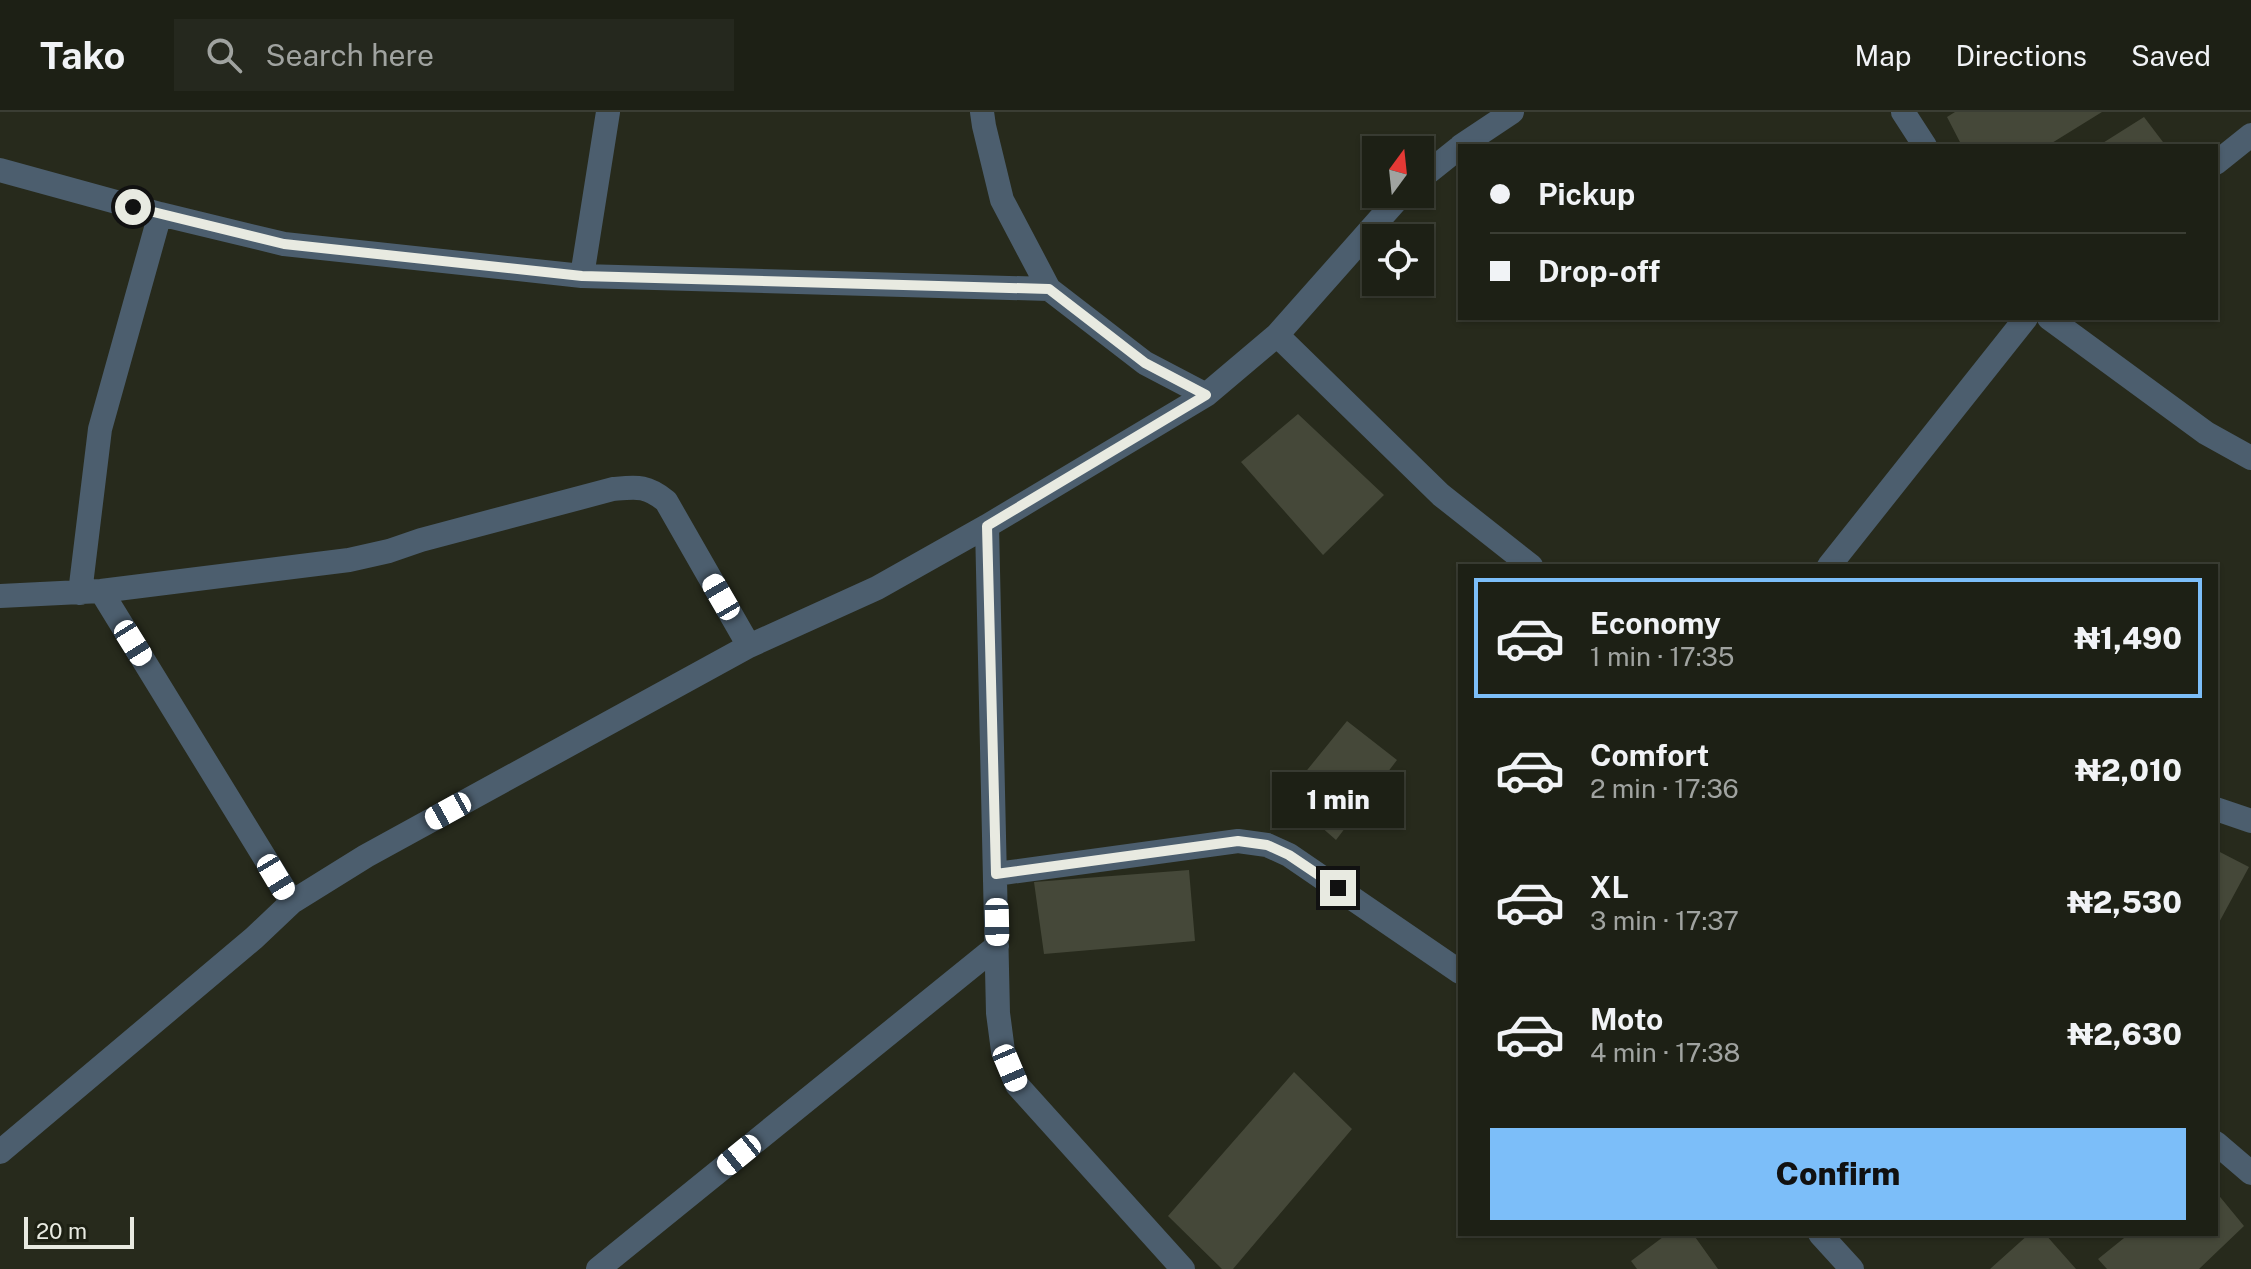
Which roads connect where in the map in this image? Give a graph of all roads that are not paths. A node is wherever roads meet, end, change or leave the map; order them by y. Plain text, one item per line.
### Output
1 (608, 112) edge
2 (982, 112) edge
3 (1512, 112) edge
4 (1903, 112) edge
5 (2251, 135) edge
6 (1463, 144) edge
7 (1924, 144) edge
8 (1458, 148) edge
9 (2218, 161) edge
10 (1434, 167) edge
11 (0, 170) edge
12 (1390, 208) edge
13 (160, 214) junction
14 (582, 276) junction
15 (1049, 289) junction
16 (2024, 320) edge
17 (2052, 320) edge
18 (1277, 335) junction
19 (1206, 395) junction
20 (2251, 458) edge
21 (987, 526) junction
22 (1528, 564) edge
23 (1831, 564) edge
24 (90, 592) junction
25 (0, 596) edge
26 (749, 646) junction
27 (2218, 810) edge
28 (2251, 821) edge
29 (996, 874) junction
30 (292, 902) junction
31 (997, 946) junction
32 (1458, 971) edge
33 (2218, 1145) edge
34 (0, 1152) edge
35 (2251, 1173) edge
36 (1822, 1236) edge
37 (1181, 1268) edge
38 (598, 1269) edge
39 (1852, 1269) edge

1 - 14 street
2 - 15 street
3 - 6 street
4 - 7 street
5 - 9 street
8 - 10 street
11 - 13 street
12 - 18 street
13 - 14 street
13 - 24 street
14 - 15 street
15 - 19 street
16 - 23 street
17 - 20 street
18 - 19 street
18 - 22 street
19 - 21 street
21 - 26 street
21 - 29 street
24 - 25 street
24 - 26 street
24 - 30 street
26 - 30 street
27 - 28 street
29 - 31 street
29 - 32 street
30 - 34 street
31 - 37 street
31 - 38 street
33 - 35 street
36 - 39 street

